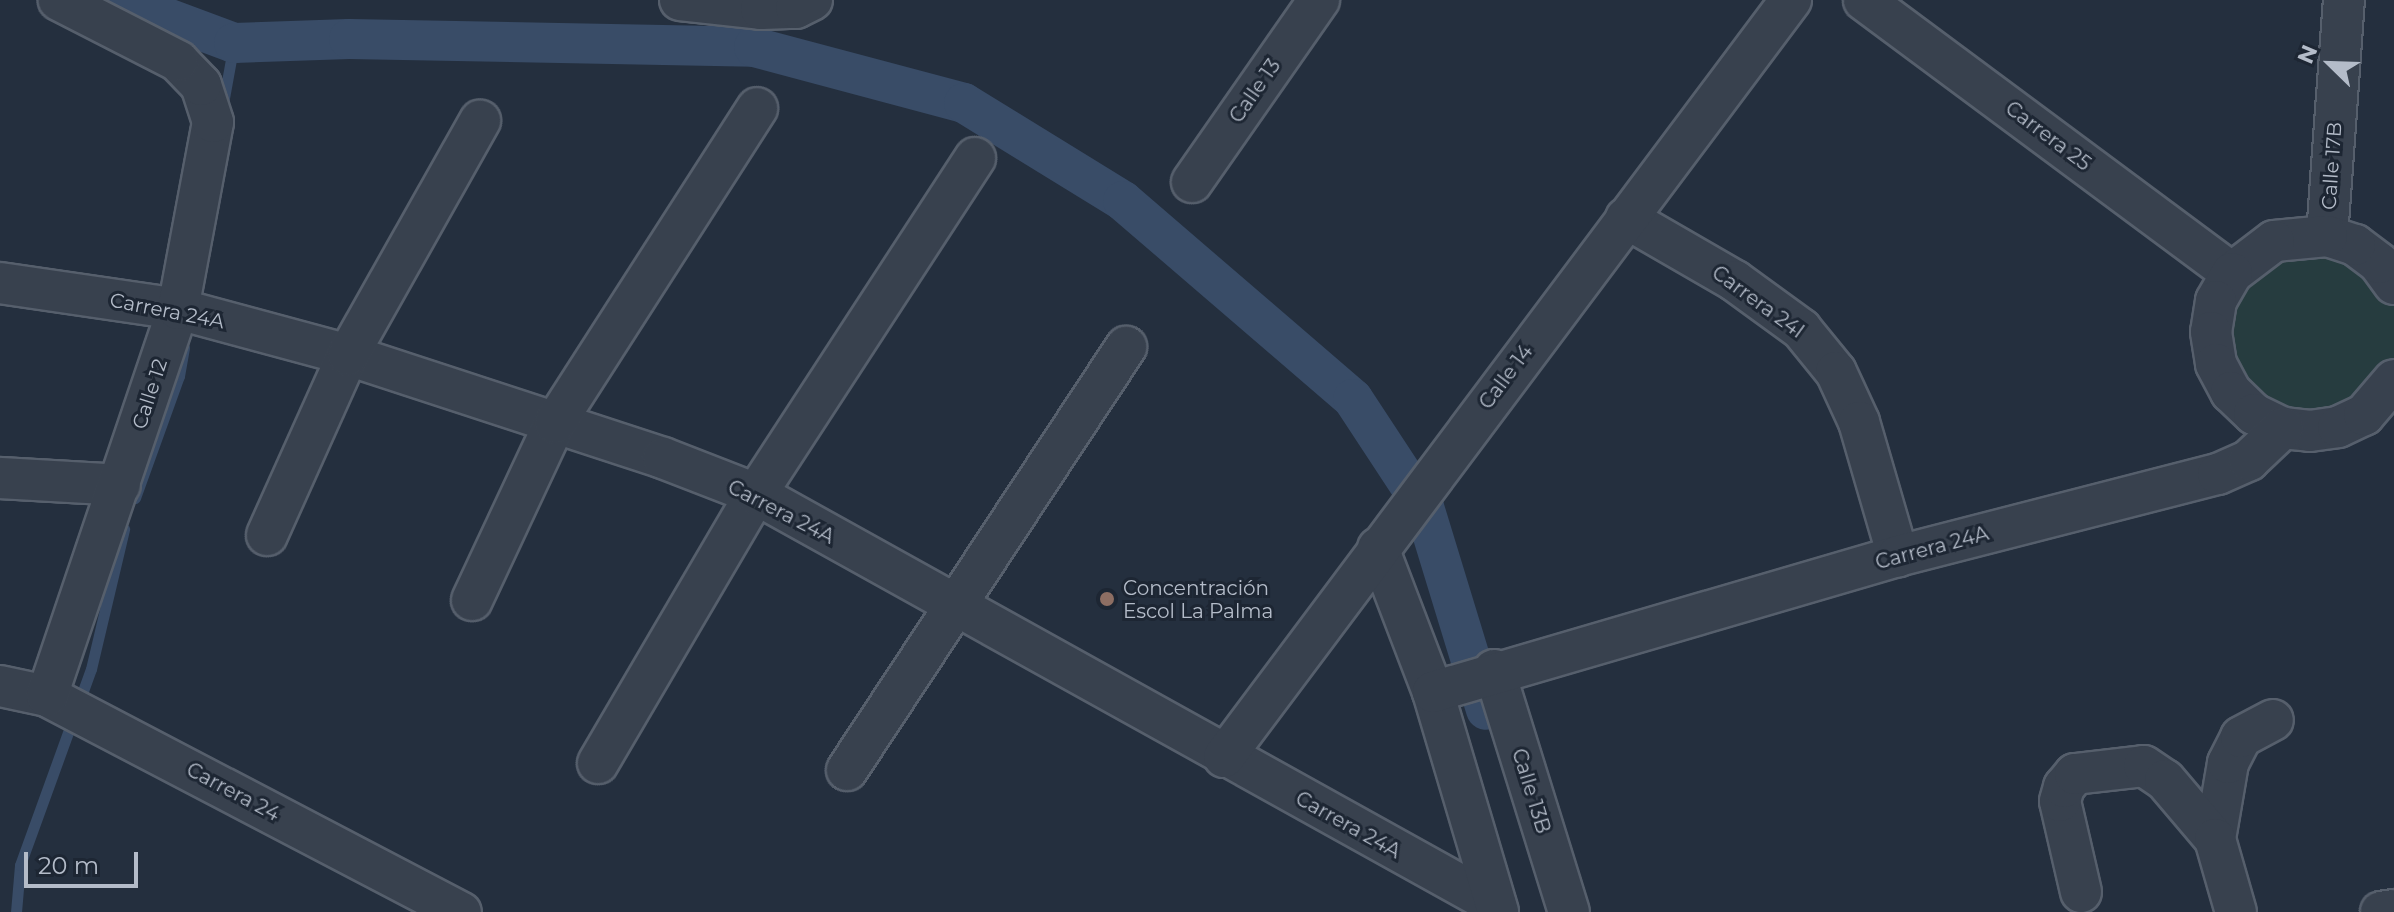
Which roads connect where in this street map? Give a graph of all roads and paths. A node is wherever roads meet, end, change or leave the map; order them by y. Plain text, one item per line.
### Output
1 (59, 0) edge
2 (680, 0) edge
3 (1319, 0) edge
4 (1791, 0) edge
5 (1864, 0) edge
6 (2344, 0) edge
7 (804, 4) edge
8 (757, 108) dead end
9 (480, 121) dead end
10 (975, 158) dead end
11 (1192, 182) dead end
12 (1626, 218) junction
13 (2327, 236) junction
14 (2232, 273) junction
15 (0, 283) edge
16 (2394, 284) edge
17 (178, 309) junction
18 (1126, 347) dead end
19 (348, 355) junction
20 (2394, 380) edge
21 (555, 423) junction
22 (2283, 428) junction
23 (0, 478) edge
24 (120, 485) junction
25 (756, 494) junction
26 (267, 535) dead end
27 (1378, 548) junction
28 (1898, 556) junction
29 (472, 600) dead end
30 (951, 606) junction
31 (1494, 670) junction
32 (0, 686) edge
33 (1433, 692) junction
34 (57, 701) junction
35 (2273, 720) dead end
36 (1224, 757) junction
37 (598, 763) dead end
38 (847, 770) dead end
39 (2215, 839) junction
40 (2081, 892) dead end
41 (1497, 909) edge
42 (2394, 910) edge
43 (461, 912) edge
44 (1569, 912) edge
45 (2236, 912) edge
46 (2381, 912) edge

1 - 17 street, Calle 12
2 - 7 street
3 - 11 street, Calle 13
4 - 12 street, Calle 14
5 - 14 street, Carrera 25
6 - 13 street, Calle 17B
8 - 21 street
9 - 19 street
10 - 25 street
12 - 27 street, Calle 14
12 - 28 street, Carrera 24I
13 - 14 street
13 - 16 street
14 - 22 street
15 - 17 street, Carrera 24A
17 - 19 street, Carrera 24A
17 - 24 street, Calle 12
18 - 30 street
19 - 21 street, Carrera 24A
19 - 26 street
20 - 22 street
21 - 25 street, Carrera 24A
21 - 29 street
22 - 28 street, Carrera 24A
23 - 24 street
24 - 34 street, Calle 12
25 - 30 street, Carrera 24A
25 - 37 street
27 - 33 street
27 - 36 street, Calle 14
28 - 31 street, Carrera 24A
30 - 36 street, Carrera 24A
30 - 38 street
31 - 33 street, Carrera 24A
31 - 44 street, Calle 13B
32 - 34 street, Carrera 24
33 - 41 street
34 - 43 street, Carrera 24
35 - 39 street
36 - 41 street, Carrera 24A
39 - 40 street
39 - 45 street
42 - 46 street

